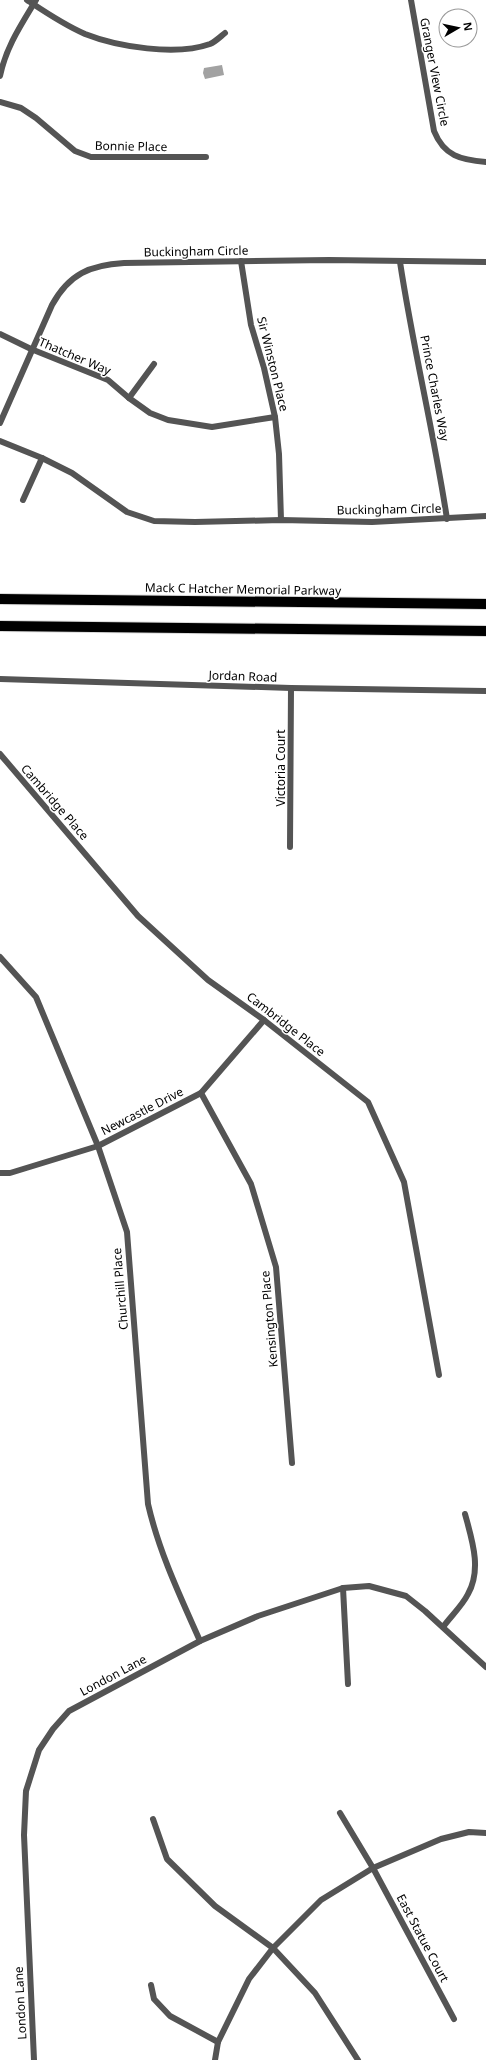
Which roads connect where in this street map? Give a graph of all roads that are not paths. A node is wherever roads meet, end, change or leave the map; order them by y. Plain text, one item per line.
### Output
1 (27, 0) edge
2 (411, 0) edge
3 (34, 2) edge
4 (225, 33) dead end
5 (0, 76) edge
6 (0, 102) edge
7 (206, 157) dead end
8 (486, 162) edge
9 (241, 261) junction
10 (400, 262) junction
11 (486, 262) edge
12 (0, 334) edge
13 (31, 349) junction
14 (154, 364) dead end
15 (129, 398) junction
16 (275, 417) junction
17 (0, 423) edge
18 (0, 441) edge
19 (42, 458) junction
20 (23, 500) dead end
21 (486, 516) edge
22 (447, 519) junction
23 (282, 520) junction
24 (0, 599) edge
25 (486, 604) edge
26 (0, 626) edge
27 (486, 631) edge
28 (0, 679) edge
29 (291, 688) junction
30 (486, 691) edge
31 (0, 754) edge
32 (290, 847) dead end
33 (0, 957) edge
34 (264, 1020) junction
35 (201, 1093) junction
36 (98, 1146) junction
37 (0, 1173) edge
38 (438, 1375) dead end
39 (292, 1463) dead end
40 (465, 1514) dead end
41 (343, 1588) junction
42 (443, 1626) junction
43 (200, 1641) junction
44 (486, 1667) edge
45 (348, 1684) dead end
46 (340, 1813) dead end
47 (153, 1820) dead end
48 (486, 1833) edge
49 (373, 1868) junction
50 (273, 1948) junction
51 (151, 1985) dead end
52 (454, 2019) dead end
53 (218, 2042) junction
54 (34, 2060) edge
55 (215, 2060) edge
56 (358, 2060) edge

1 - 3 street
2 - 8 street, Granger View Circle
3 - 4 street
3 - 5 street
6 - 7 street, Bonnie Place
9 - 10 street, Buckingham Circle
9 - 13 street, Buckingham Circle
9 - 16 street, Sir Winston Place
10 - 11 street, Buckingham Circle
10 - 22 street, Prince Charles Way
12 - 13 street, Thatcher Way
13 - 15 street, Thatcher Way
13 - 17 street, Buckingham Circle
14 - 15 street
15 - 16 street, Thatcher Way
16 - 23 street, Sir Winston Place
18 - 19 street, Buckingham Circle
19 - 20 street
19 - 23 street, Buckingham Circle
21 - 22 street, Buckingham Circle
22 - 23 street, Buckingham Circle
24 - 25 highway, Mack C Hatcher Memorial Parkway
26 - 27 highway
28 - 29 street, Jordan Road
29 - 30 street, Jordan Road
29 - 32 street, Victoria Court
31 - 34 street, Cambridge Place
33 - 36 street, Churchill Place
34 - 35 street, Newcastle Drive
34 - 38 street, Cambridge Place
35 - 36 street, Newcastle Drive
35 - 39 street, Kensington Place
36 - 37 street, Newcastle Drive
36 - 43 street, Churchill Place
40 - 42 street
41 - 42 street, London Lane
41 - 43 street, London Lane
41 - 45 street
42 - 44 street, London Lane
43 - 54 street, London Lane
46 - 49 street, East Statue Court
47 - 50 street
48 - 49 street
49 - 50 street
49 - 52 street, East Statue Court
50 - 53 street
50 - 56 street
51 - 53 street
53 - 55 street

